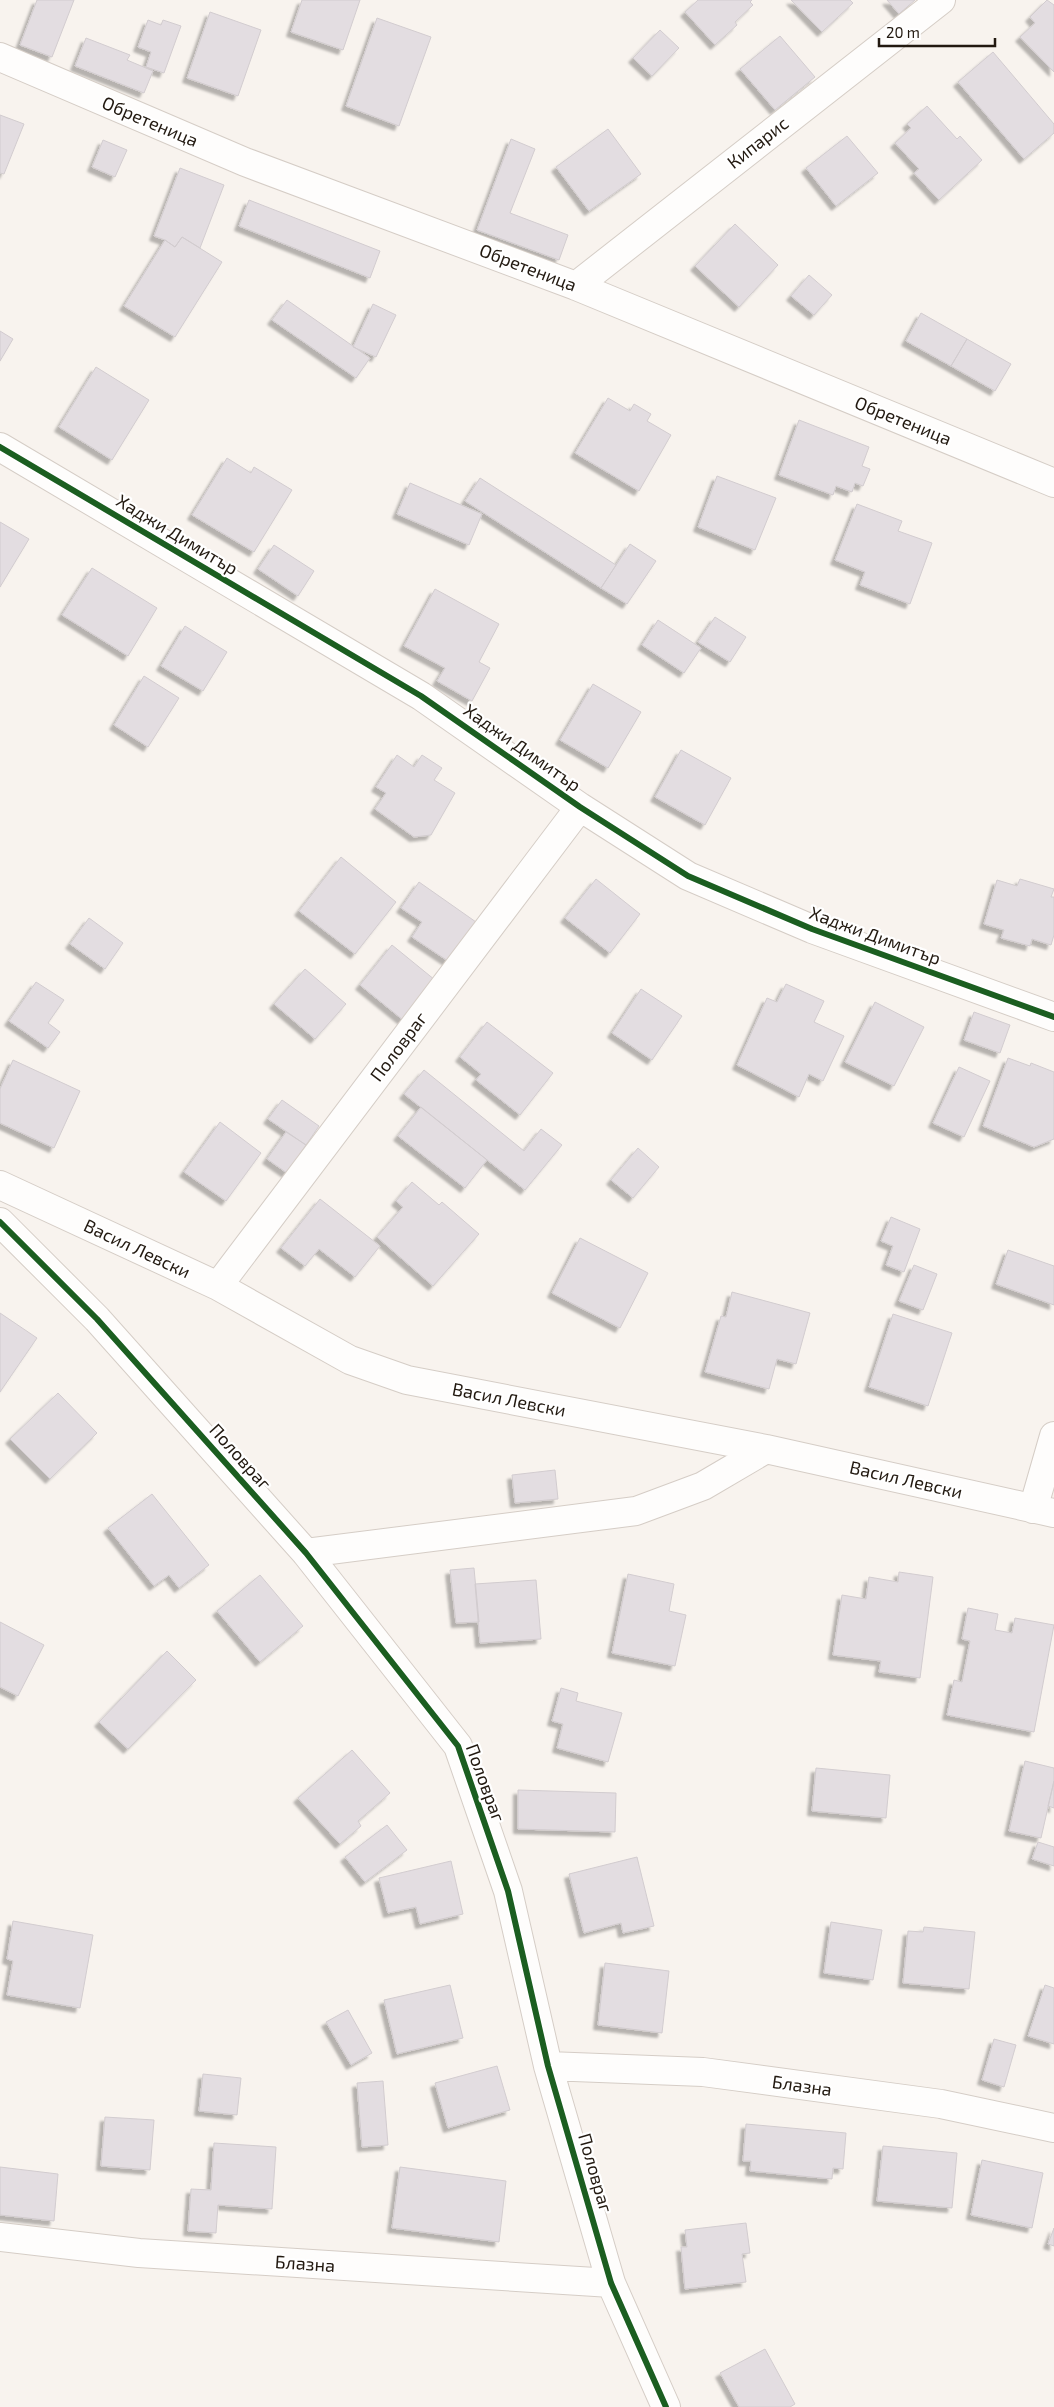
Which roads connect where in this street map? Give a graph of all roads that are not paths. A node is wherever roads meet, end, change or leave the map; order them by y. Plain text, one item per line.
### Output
1 (941, 0) edge
2 (0, 57) edge
3 (576, 286) junction
4 (0, 448) edge
5 (1054, 483) edge
6 (580, 807) junction
7 (1054, 1017) edge
8 (0, 1185) edge
9 (0, 1222) edge
10 (218, 1286) junction
11 (1054, 1436) edge
12 (766, 1448) junction
13 (1043, 1511) edge
14 (306, 1553) junction
15 (548, 2066) junction
16 (1054, 2128) edge
17 (0, 2237) edge
18 (611, 2283) junction
19 (666, 2407) edge

1 - 3 street, Кипарис
2 - 3 street, Обретеница
3 - 5 street, Обретеница
4 - 6 street, Хаджи Димитър
6 - 7 street, Хаджи Димитър
6 - 10 street, Половраг
8 - 10 street, Васил Левски
9 - 14 street, Половраг
10 - 12 street, Васил Левски
11 - 13 street
12 - 13 street, Васил Левски
12 - 14 street
14 - 15 street, Половраг
15 - 16 street, Блазна
15 - 18 street, Половраг
17 - 18 street, Блазна
18 - 19 street, Половраг

